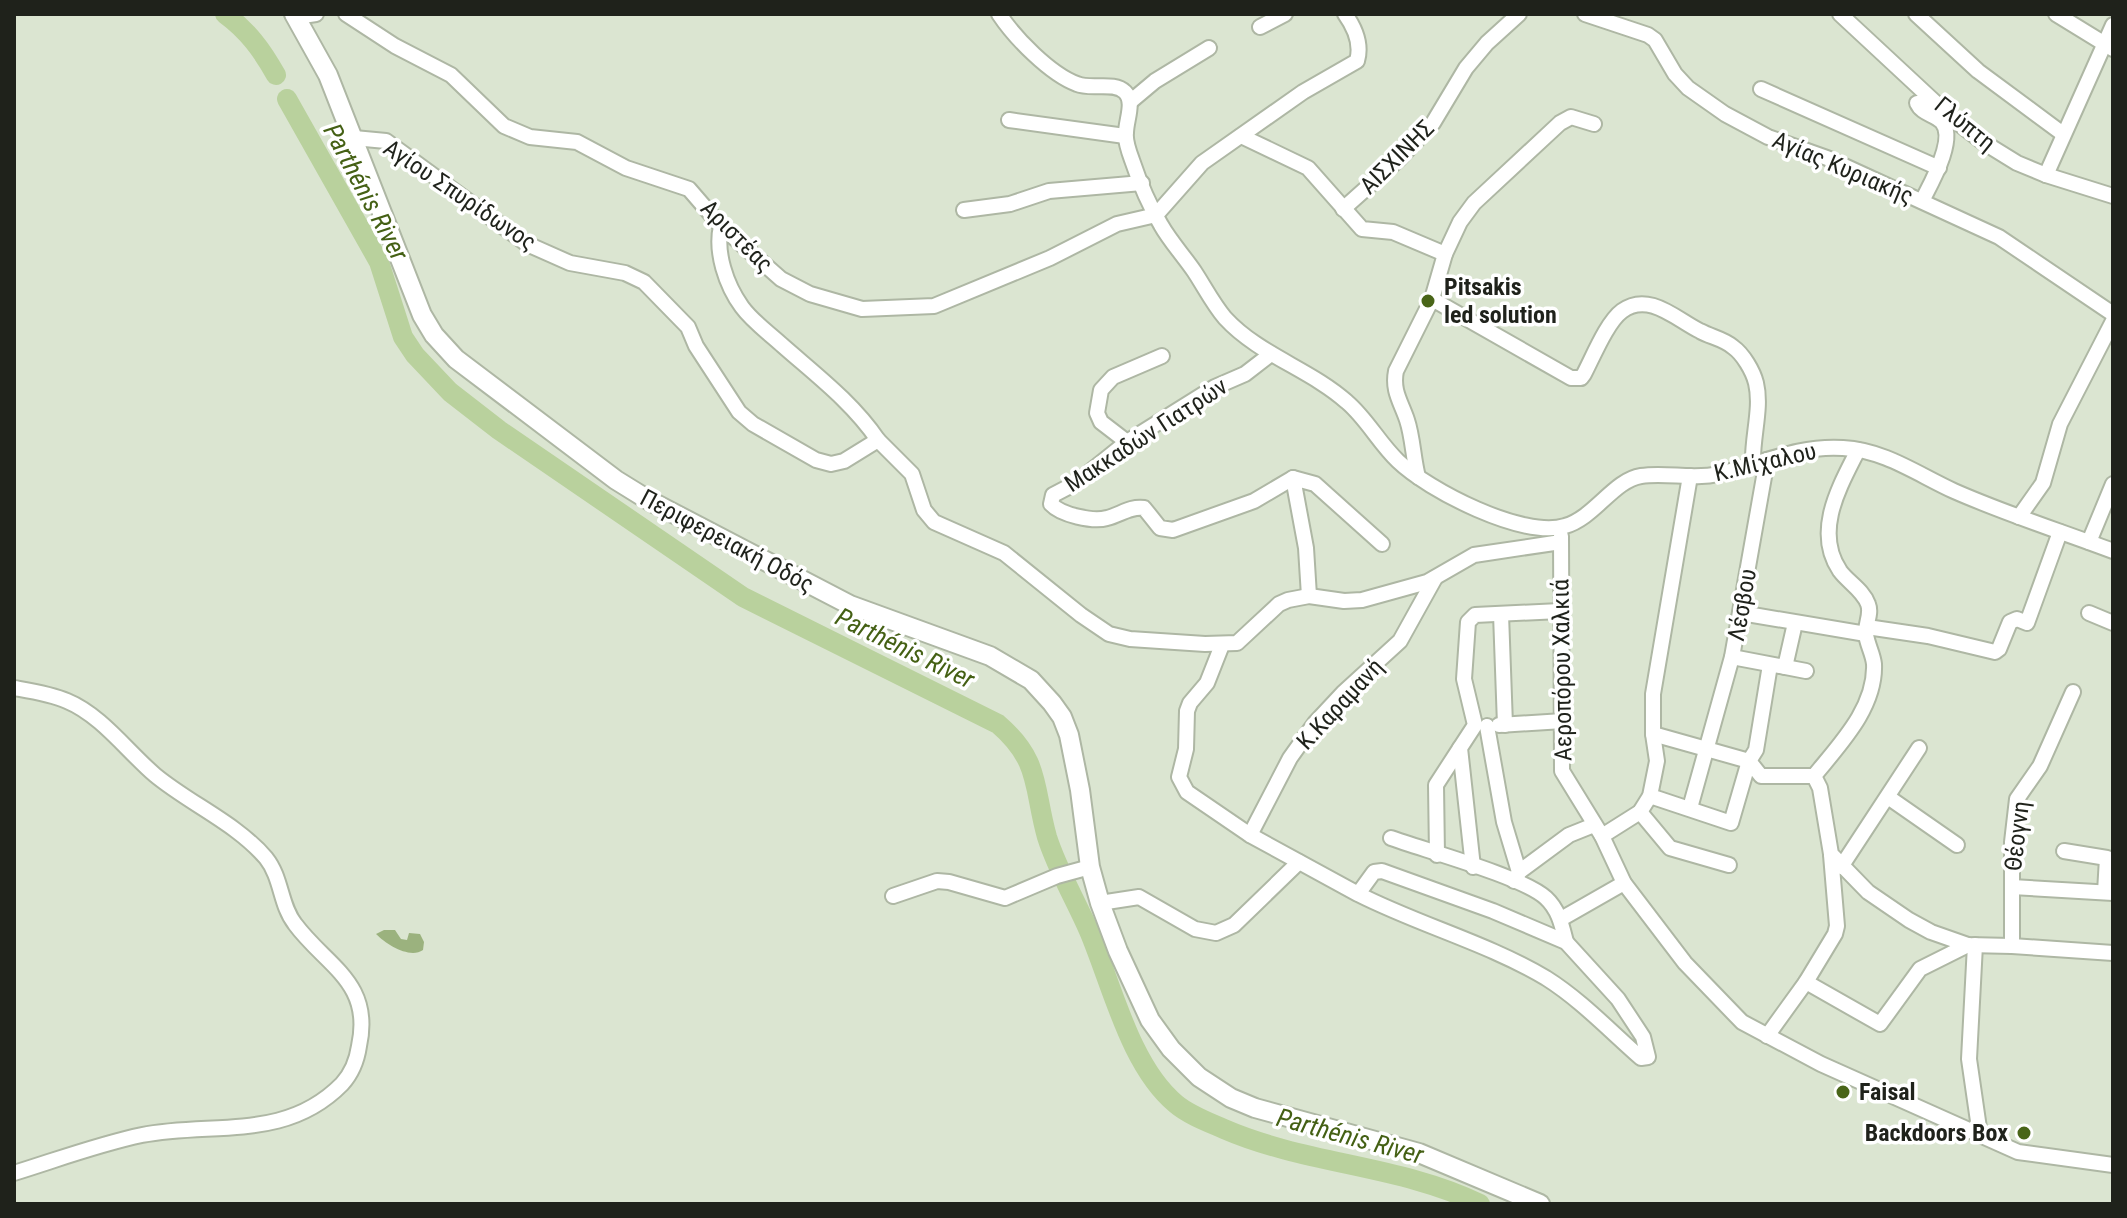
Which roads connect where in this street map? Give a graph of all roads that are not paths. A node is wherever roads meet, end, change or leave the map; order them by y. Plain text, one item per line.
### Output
1 (316, 14) edge
2 (346, 14) edge
3 (999, 14) edge
4 (1285, 14) edge
5 (1345, 14) edge
6 (1519, 14) edge
7 (1840, 14) edge
8 (1916, 14) edge
9 (2056, 14) edge
10 (1591, 15) edge
11 (295, 16) edge
12 (2113, 25) edge
13 (1260, 27) dead end
14 (2109, 47) edge
15 (1209, 48) dead end
16 (1761, 89) dead end
17 (1130, 102) junction
18 (1953, 119) junction
19 (1009, 120) dead end
20 (1594, 124) dead end
21 (2063, 134) junction
22 (1125, 136) junction
23 (1241, 136) junction
24 (354, 138) junction
25 (1939, 168) junction
26 (2046, 175) junction
27 (1142, 183) junction
28 (2113, 196) edge
29 (1922, 201) junction
30 (1343, 209) junction
31 (964, 210) dead end
32 (1156, 215) junction
33 (721, 226) junction
34 (1445, 254) junction
35 (1432, 299) junction
36 (2113, 314) edge
37 (2113, 321) edge
38 (1271, 354) junction
39 (1162, 356) dead end
40 (878, 440) junction
41 (1127, 442) junction
42 (1858, 450) junction
43 (1760, 461) junction
44 (1690, 476) junction
45 (1418, 477) junction
46 (1293, 478) junction
47 (2113, 484) edge
48 (2019, 517) junction
49 (2060, 532) junction
50 (1561, 535) junction
51 (2089, 542) junction
52 (1382, 544) dead end
53 (2113, 551) edge
54 (1435, 577) junction
55 (1309, 596) junction
56 (1560, 611) junction
57 (1741, 613) junction
58 (2089, 613) dead end
59 (1501, 614) junction
60 (1795, 623) junction
61 (2113, 623) edge
62 (1866, 630) junction
63 (1222, 645) junction
64 (1732, 657) junction
65 (1778, 666) junction
66 (1806, 671) dead end
67 (14, 688) edge
68 (2073, 692) dead end
69 (1563, 721) junction
70 (1481, 725) junction
71 (1505, 725) junction
72 (1653, 734) junction
73 (1460, 748) junction
74 (1707, 748) junction
75 (1919, 748) dead end
76 (1749, 761) junction
77 (1814, 776) junction
78 (1650, 796) junction
79 (1888, 797) junction
80 (1690, 808) junction
81 (1640, 812) junction
82 (1598, 831) junction
83 (1250, 835) junction
84 (1391, 838) dead end
85 (1957, 845) dead end
86 (2064, 851) dead end
87 (1831, 854) junction
88 (1437, 855) junction
89 (1299, 862) junction
90 (1729, 865) dead end
91 (1473, 867) junction
92 (1841, 867) junction
93 (1084, 868) junction
94 (1517, 876) junction
95 (1624, 883) junction
96 (2012, 887) junction
97 (2109, 893) edge
98 (1358, 894) junction
99 (893, 896) dead end
100 (1100, 903) junction
101 (1561, 919) junction
102 (1566, 942) junction
103 (1972, 945) junction
104 (2012, 946) junction
105 (2113, 953) edge
106 (1806, 982) junction
107 (1767, 1036) junction
108 (1980, 1135) junction
109 (2113, 1165) edge
110 (14, 1173) edge
111 (1540, 1204) edge

1 - 11 street
2 - 33 street, Αριστέας
3 - 17 street
4 - 13 street
5 - 23 street
6 - 30 street, ΑΙΣΧΙΝΗΣ
7 - 18 street, Γλύπτη
8 - 21 street
9 - 14 street
10 - 29 street, Αγίας Κυριακής
11 - 24 main road, Περιφερειακή Οδός
12 - 14 street
14 - 21 street
15 - 17 street
16 - 25 street
17 - 22 street
18 - 25 street
18 - 26 street, Γλύπτη
19 - 22 street
20 - 34 street
21 - 26 street
22 - 27 street
23 - 30 street
23 - 32 street
24 - 40 street, Αγίου Σπυρίδωνος
24 - 93 main road, Περιφερειακή Οδός
25 - 29 street
26 - 28 street, Γλύπτη
27 - 31 street
27 - 32 street
29 - 36 street, Αγίας Κυριακής
30 - 34 street, ΑΙΣΧΙΝΗΣ
32 - 33 street, Αριστέας
32 - 38 street
33 - 40 street
34 - 35 street
35 - 43 street, Λέσβου
35 - 45 street
37 - 48 street
38 - 41 street, Μακκαδών Γιατρών
38 - 45 street
39 - 41 street
40 - 63 street
41 - 46 street, Μακκαδών Γιατρών
42 - 43 street, Κ.Μίχαλου
42 - 48 street, Κ.Μίχαλου
42 - 62 street
43 - 44 street, Κ.Μίχαλου
43 - 57 street, Λέσβου
44 - 50 street, Κ.Μίχαλου
44 - 72 street
45 - 50 street
46 - 52 street
46 - 55 street
47 - 51 street
48 - 49 street, Κ.Μίχαλου
49 - 51 street, Κ.Μίχαλου
49 - 62 street
50 - 54 street
50 - 56 street, Αεροπόρου Χαλκιά
51 - 53 street, Κ.Μίχαλου
54 - 55 street
54 - 83 street, Κ.Καραμανή
55 - 63 street
56 - 59 street
56 - 69 street, Αεροπόρου Χαλκιά
57 - 60 street
57 - 64 street, Λέσβου
58 - 61 street
59 - 70 street
59 - 71 street
60 - 62 street
60 - 65 street
62 - 77 street
63 - 83 street
64 - 65 street
64 - 74 street, Λέσβου
65 - 66 street
65 - 76 street
67 - 110 street
68 - 96 street, Θέογνη
69 - 71 street
69 - 82 street, Αεροπόρου Χαλκιά
70 - 71 street
70 - 73 street
70 - 94 street
72 - 74 street
72 - 78 street
73 - 88 street
73 - 91 street
74 - 76 street
74 - 80 street, Λέσβου
75 - 79 street
76 - 77 street
76 - 80 street
77 - 87 street
78 - 80 street
78 - 81 street
79 - 85 street
79 - 92 street
81 - 82 street
81 - 90 street
82 - 94 street
82 - 95 street, Αεροπόρου Χαλκιά
83 - 89 street
84 - 88 street
86 - 97 street
87 - 92 street
87 - 106 street
88 - 91 street
89 - 98 street
89 - 100 street
91 - 94 street
92 - 103 street
93 - 99 street
93 - 100 main road, Περιφερειακή Οδός
94 - 101 street
95 - 101 street
95 - 107 street, Αεροπόρου Χαλκιά
96 - 97 street
96 - 104 street, Θέογνη
98 - 102 street
98 - 102 street
100 - 111 main road, Περιφερειακή Οδός
101 - 102 street
103 - 104 street
103 - 106 street
103 - 108 street
104 - 105 street
106 - 107 street
107 - 108 street, Αεροπόρου Χαλκιά
108 - 109 street, Αεροπόρου Χαλκιά

